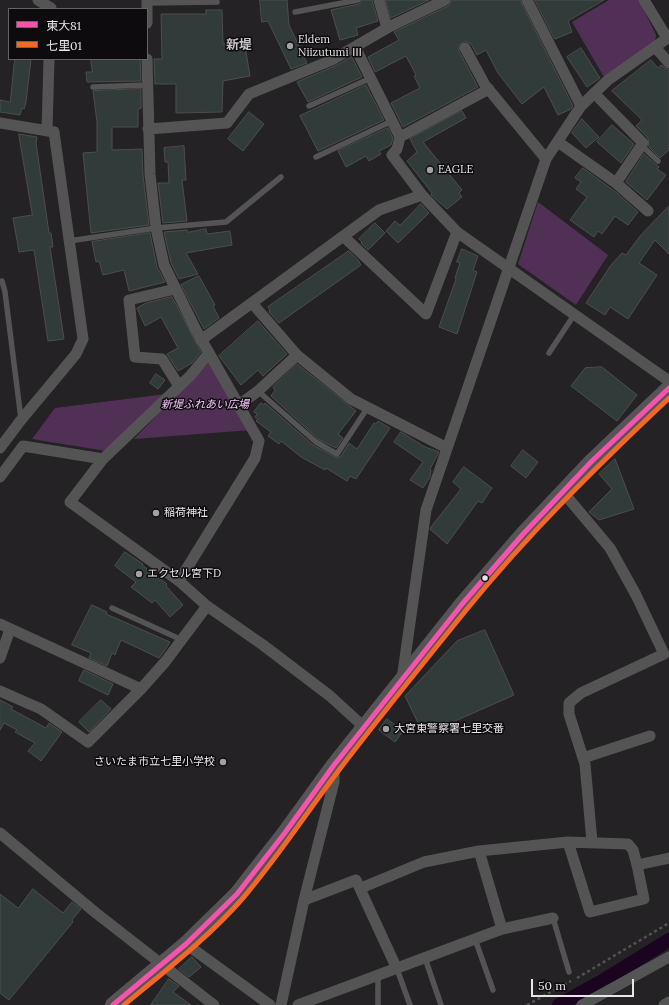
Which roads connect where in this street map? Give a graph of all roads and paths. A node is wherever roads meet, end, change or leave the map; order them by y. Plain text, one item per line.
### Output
1 (38, 0) edge
2 (358, 0) edge
3 (379, 0) edge
4 (445, 0) edge
5 (527, 0) edge
6 (644, 0) edge
7 (147, 2) edge
8 (217, 2) dead end
9 (51, 6) edge
10 (295, 12) dead end
11 (387, 28) junction
12 (668, 38) edge
13 (355, 47) junction
14 (655, 47) junction
15 (466, 48) dead end
16 (50, 60) edge
17 (146, 60) edge
18 (669, 63) edge
19 (371, 78) junction
20 (146, 85) junction
21 (93, 87) dead end
22 (489, 89) junction
23 (594, 93) junction
24 (309, 106) dead end
25 (581, 106) junction
26 (392, 121) junction
27 (0, 123) edge
28 (148, 129) junction
29 (47, 130) junction
30 (400, 137) junction
31 (558, 142) junction
32 (641, 145) junction
33 (316, 157) dead end
34 (546, 159) junction
35 (658, 161) dead end
36 (281, 177) dead end
37 (616, 183) junction
38 (422, 195) junction
39 (648, 211) dead end
40 (156, 228) junction
41 (457, 232) junction
42 (343, 236) junction
43 (70, 241) junction
44 (508, 269) junction
45 (2, 281) dead end
46 (175, 289) junction
47 (252, 303) junction
48 (574, 315) junction
49 (202, 340) junction
50 (209, 353) junction
51 (549, 353) dead end
52 (297, 355) junction
53 (669, 382) edge
54 (179, 386) junction
55 (669, 388) edge
56 (258, 391) junction
57 (239, 405) junction
58 (368, 408) junction
59 (21, 420) junction
60 (0, 448) edge
61 (447, 448) junction
62 (103, 459) junction
63 (0, 477) edge
64 (563, 492) junction
65 (179, 581) junction
66 (207, 606) junction
67 (112, 608) dead end
68 (5, 626) edge
69 (182, 640) junction
70 (667, 654) edge
71 (0, 658) edge
72 (401, 681) junction
73 (141, 689) junction
74 (0, 691) edge
75 (364, 727) junction
76 (650, 736) dead end
77 (583, 758) junction
78 (334, 765) junction
79 (0, 832) edge
80 (568, 842) junction
81 (592, 842) junction
82 (479, 851) junction
83 (669, 858) edge
84 (637, 865) junction
85 (361, 888) junction
86 (304, 900) junction
87 (553, 918) joint
88 (669, 923) edge
89 (502, 929) junction
90 (475, 939) junction
91 (186, 944) junction
92 (669, 957) edge
93 (425, 958) junction
94 (162, 964) junction
95 (397, 969) junction
96 (569, 972) dead end
97 (378, 976) junction
98 (493, 990) dead end
99 (669, 1002) edge
100 (113, 1005) edge
101 (214, 1005) edge
102 (270, 1005) edge
103 (281, 1005) edge
104 (298, 1005) edge
105 (378, 1005) edge
106 (410, 1005) edge
107 (442, 1005) edge
108 (527, 1005) edge
109 (582, 1005) edge
110 (664, 1005) edge

1 - 9 street
2 - 10 lane
3 - 11 street
4 - 11 street
5 - 25 street
6 - 12 street
7 - 8 lane
11 - 13 street
12 - 14 street
13 - 19 street
13 - 28 street
14 - 18 street
14 - 23 street
15 - 22 street
16 - 29 street
17 - 20 street
19 - 24 lane
19 - 26 street
20 - 21 lane
20 - 28 street
22 - 30 street
22 - 34 street
23 - 25 street
23 - 32 street
25 - 31 street
26 - 30 street
26 - 33 lane
27 - 29 street
28 - 40 street
29 - 43 street
30 - 38 street
31 - 34 street
31 - 37 street
32 - 35 lane
32 - 37 street
34 - 44 street
36 - 40 lane
37 - 39 street
38 - 41 street
38 - 42 street
40 - 43 lane
40 - 46 street
41 - 42 street
41 - 44 street
42 - 47 street
43 - 59 street
44 - 48 street
44 - 61 street
45 - 59 lane
46 - 49 street
46 - 54 street
47 - 49 street
47 - 52 street
48 - 51 lane
48 - 53 street
49 - 50 street
50 - 54 street
50 - 57 street
52 - 56 street
52 - 58 street
54 - 62 street
55 - 64 main road
56 - 57 street
56 - 58 lane
57 - 65 street
58 - 61 street
59 - 60 street
61 - 72 street
62 - 63 street
62 - 65 street
64 - 70 street
64 - 72 main road
65 - 66 street
66 - 69 street
66 - 75 street
67 - 69 lane
68 - 71 street
68 - 73 street
69 - 73 street
70 - 77 street
72 - 75 main road
73 - 74 street
75 - 78 main road
76 - 77 street
77 - 81 street
78 - 86 street
78 - 91 main road
79 - 94 street
80 - 81 street
80 - 82 street
80 - 84 street
81 - 84 street
82 - 85 street
82 - 89 street
83 - 84 street
85 - 86 street
85 - 95 street
86 - 103 street
87 - 89 street
87 - 96 lane
88 - 108 path
89 - 90 street
90 - 93 street
90 - 98 lane
91 - 94 main road
91 - 102 street
92 - 109 street
93 - 95 street
93 - 107 lane
94 - 100 main road
94 - 101 street
95 - 97 street
95 - 106 lane
97 - 104 street
97 - 105 lane
99 - 110 street

